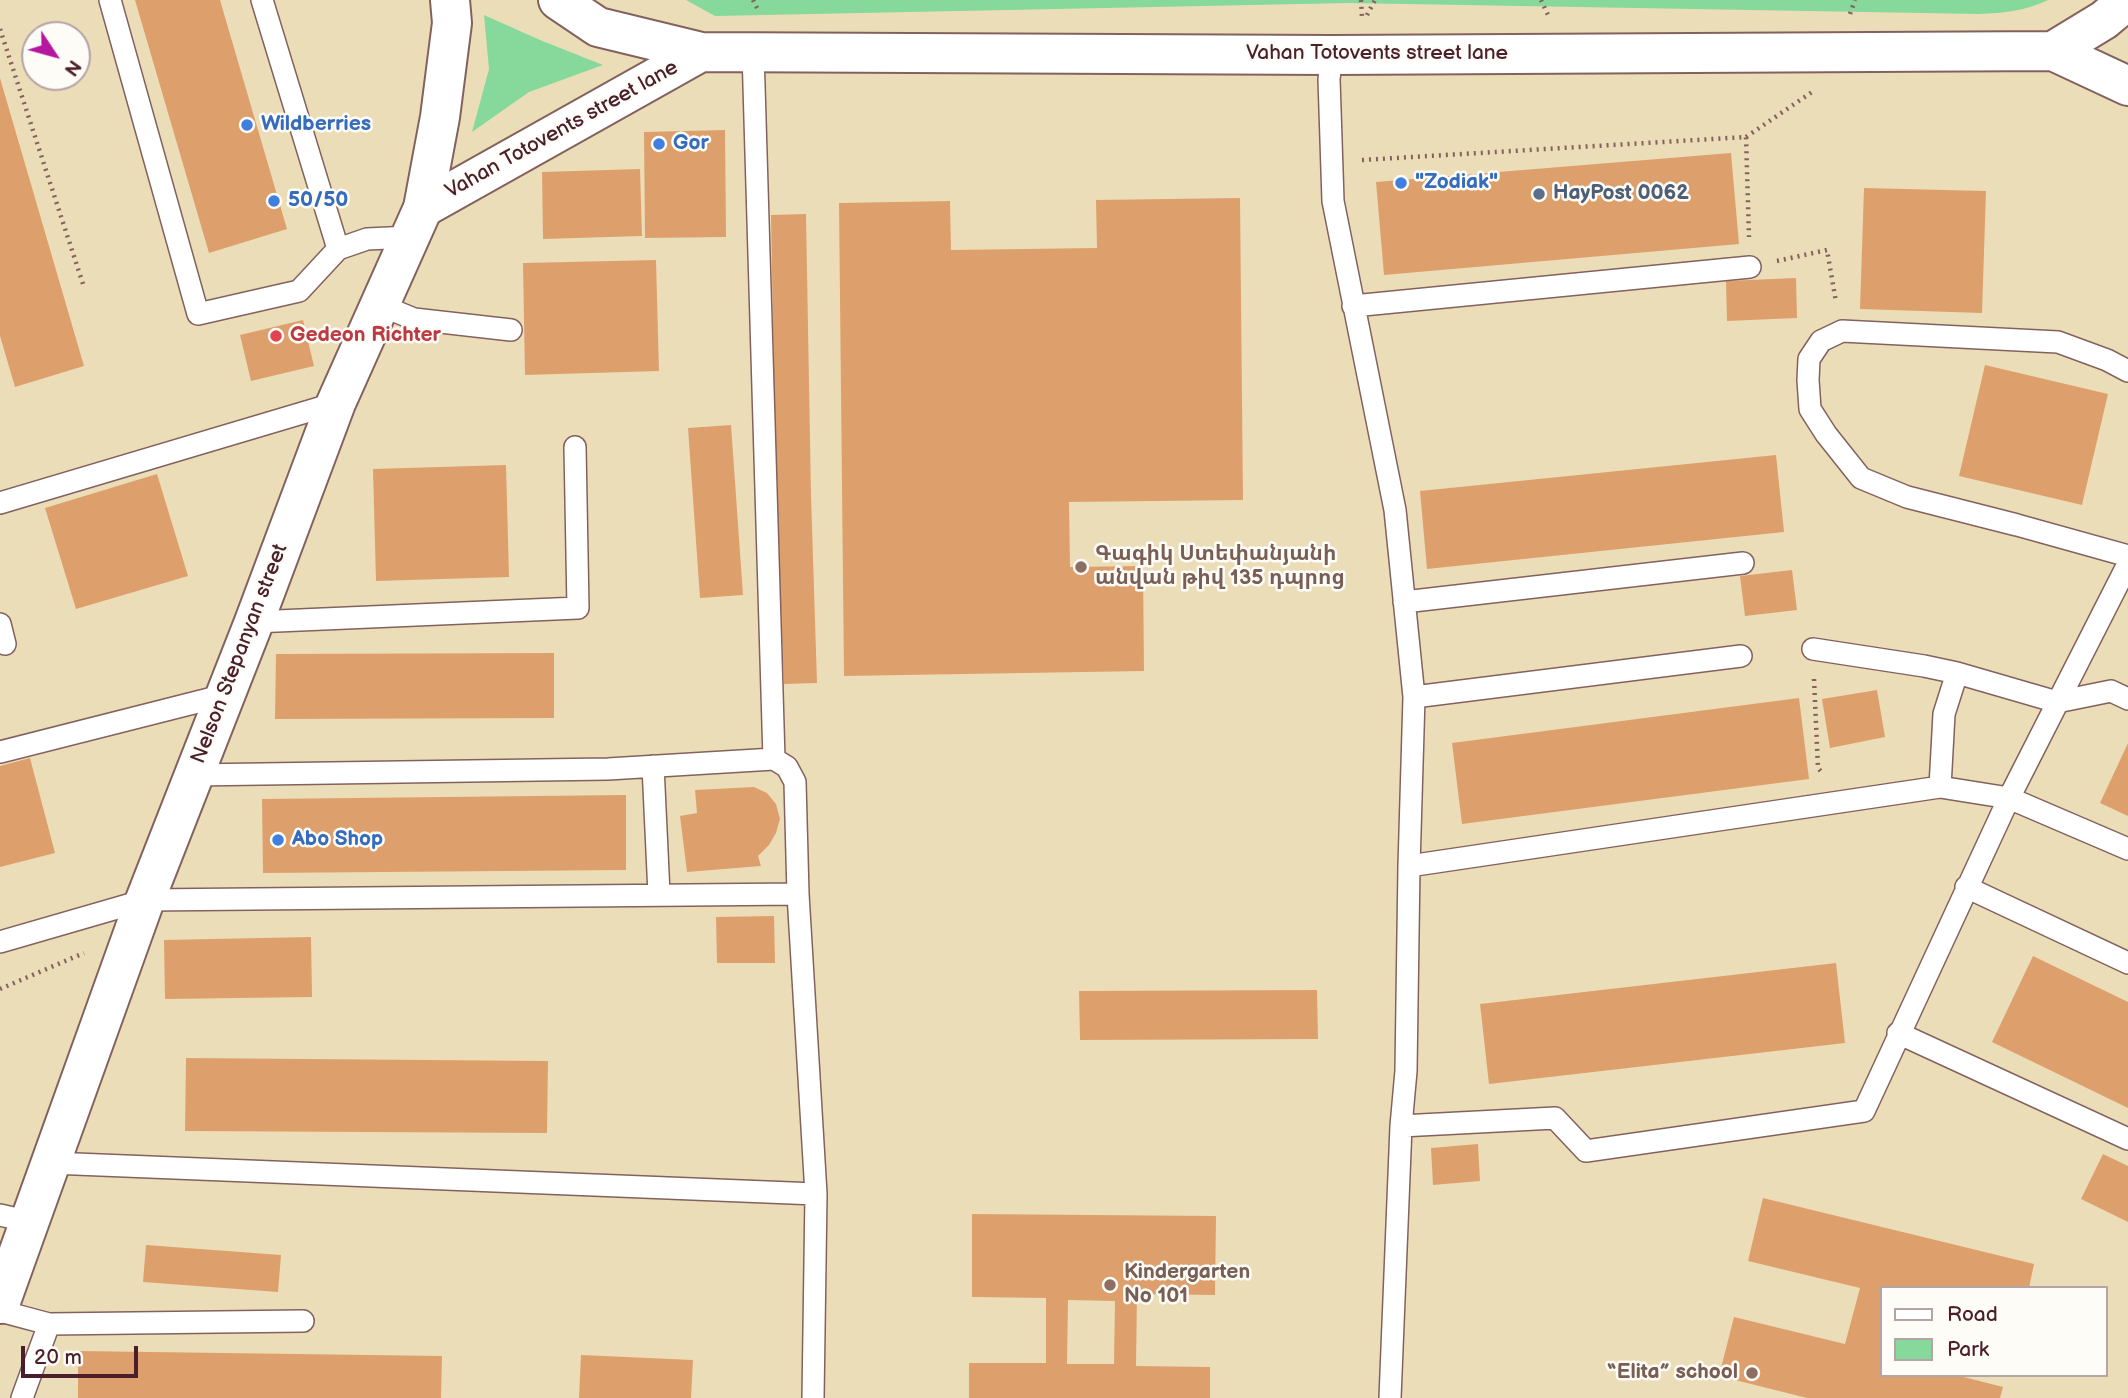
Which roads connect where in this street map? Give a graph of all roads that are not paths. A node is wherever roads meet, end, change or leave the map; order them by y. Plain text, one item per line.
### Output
1 (110, 0) edge
2 (262, 0) edge
3 (450, 0) edge
4 (558, 0) edge
5 (2128, 0) edge
6 (2053, 51) junction
7 (701, 52) junction
8 (753, 52) junction
9 (1332, 55) junction
10 (2128, 86) edge
11 (416, 222) junction
12 (338, 250) junction
13 (1750, 267) road end
14 (380, 305) junction
15 (1353, 306) junction
16 (511, 330) dead end
17 (2128, 371) edge
18 (337, 403) junction
19 (575, 447) dead end
20 (0, 503) edge
21 (2128, 556) edge
22 (1743, 563) dead end
23 (2128, 564) edge
24 (1404, 602) junction
25 (254, 622) junction
26 (1812, 649) road end
27 (1741, 656) dead end
28 (1957, 673) junction
29 (225, 695) junction
30 (1414, 697) junction
31 (2128, 699) edge
32 (2057, 702) junction
33 (0, 752) edge
34 (774, 759) junction
35 (653, 766) junction
36 (193, 775) junction
37 (1940, 787) junction
38 (2008, 798) junction
39 (2128, 849) edge
40 (1409, 866) junction
41 (1966, 887) junction
42 (659, 894) junction
43 (798, 894) junction
44 (145, 900) junction
45 (0, 942) edge
46 (2128, 963) edge
47 (1899, 1033) junction
48 (1401, 1126) junction
49 (2128, 1139) edge
50 (51, 1163) junction
51 (816, 1194) junction
52 (15, 1218) edge
53 (0, 1304) edge
54 (0, 1311) edge
55 (303, 1321) dead end
56 (49, 1324) junction
57 (22, 1398) edge
58 (813, 1398) edge
59 (1390, 1398) edge

1 - 12 lane
2 - 12 lane
3 - 11 street, Nelson Stepanyan street
4 - 7 street, Vahan Totovents street lane
5 - 6 street
6 - 9 street, Vahan Totovents street lane
6 - 10 street, Vahan Totovents street lane
7 - 8 street, Vahan Totovents street lane
7 - 11 street, Vahan Totovents street lane
8 - 9 street, Vahan Totovents street lane
8 - 34 lane
9 - 15 lane
11 - 12 lane
11 - 14 street, Nelson Stepanyan street
13 - 15 lane
14 - 16 lane
14 - 18 street, Nelson Stepanyan street
15 - 24 lane
17 - 21 lane
18 - 20 lane
18 - 25 street, Nelson Stepanyan street
19 - 25 lane
22 - 24 lane
23 - 32 lane
24 - 30 lane
25 - 29 street, Nelson Stepanyan street
26 - 28 lane
27 - 30 lane
28 - 32 lane
28 - 37 lane
29 - 33 lane
29 - 36 street, Nelson Stepanyan street
30 - 40 lane
31 - 32 lane
32 - 38 lane
34 - 35 lane
34 - 43 lane
35 - 36 lane
35 - 42 lane
36 - 44 street, Nelson Stepanyan street
37 - 38 lane
37 - 40 lane
38 - 39 lane
38 - 41 lane
40 - 48 lane
41 - 46 lane
41 - 47 lane
42 - 43 lane
42 - 44 lane
43 - 51 lane
44 - 45 lane
44 - 50 street, Nelson Stepanyan street
47 - 48 lane
47 - 49 lane
48 - 59 lane
50 - 51 lane
50 - 52 street, Nelson Stepanyan street
51 - 58 lane
52 - 53 street, Nelson Stepanyan street
54 - 56 lane
55 - 56 lane
56 - 57 lane

